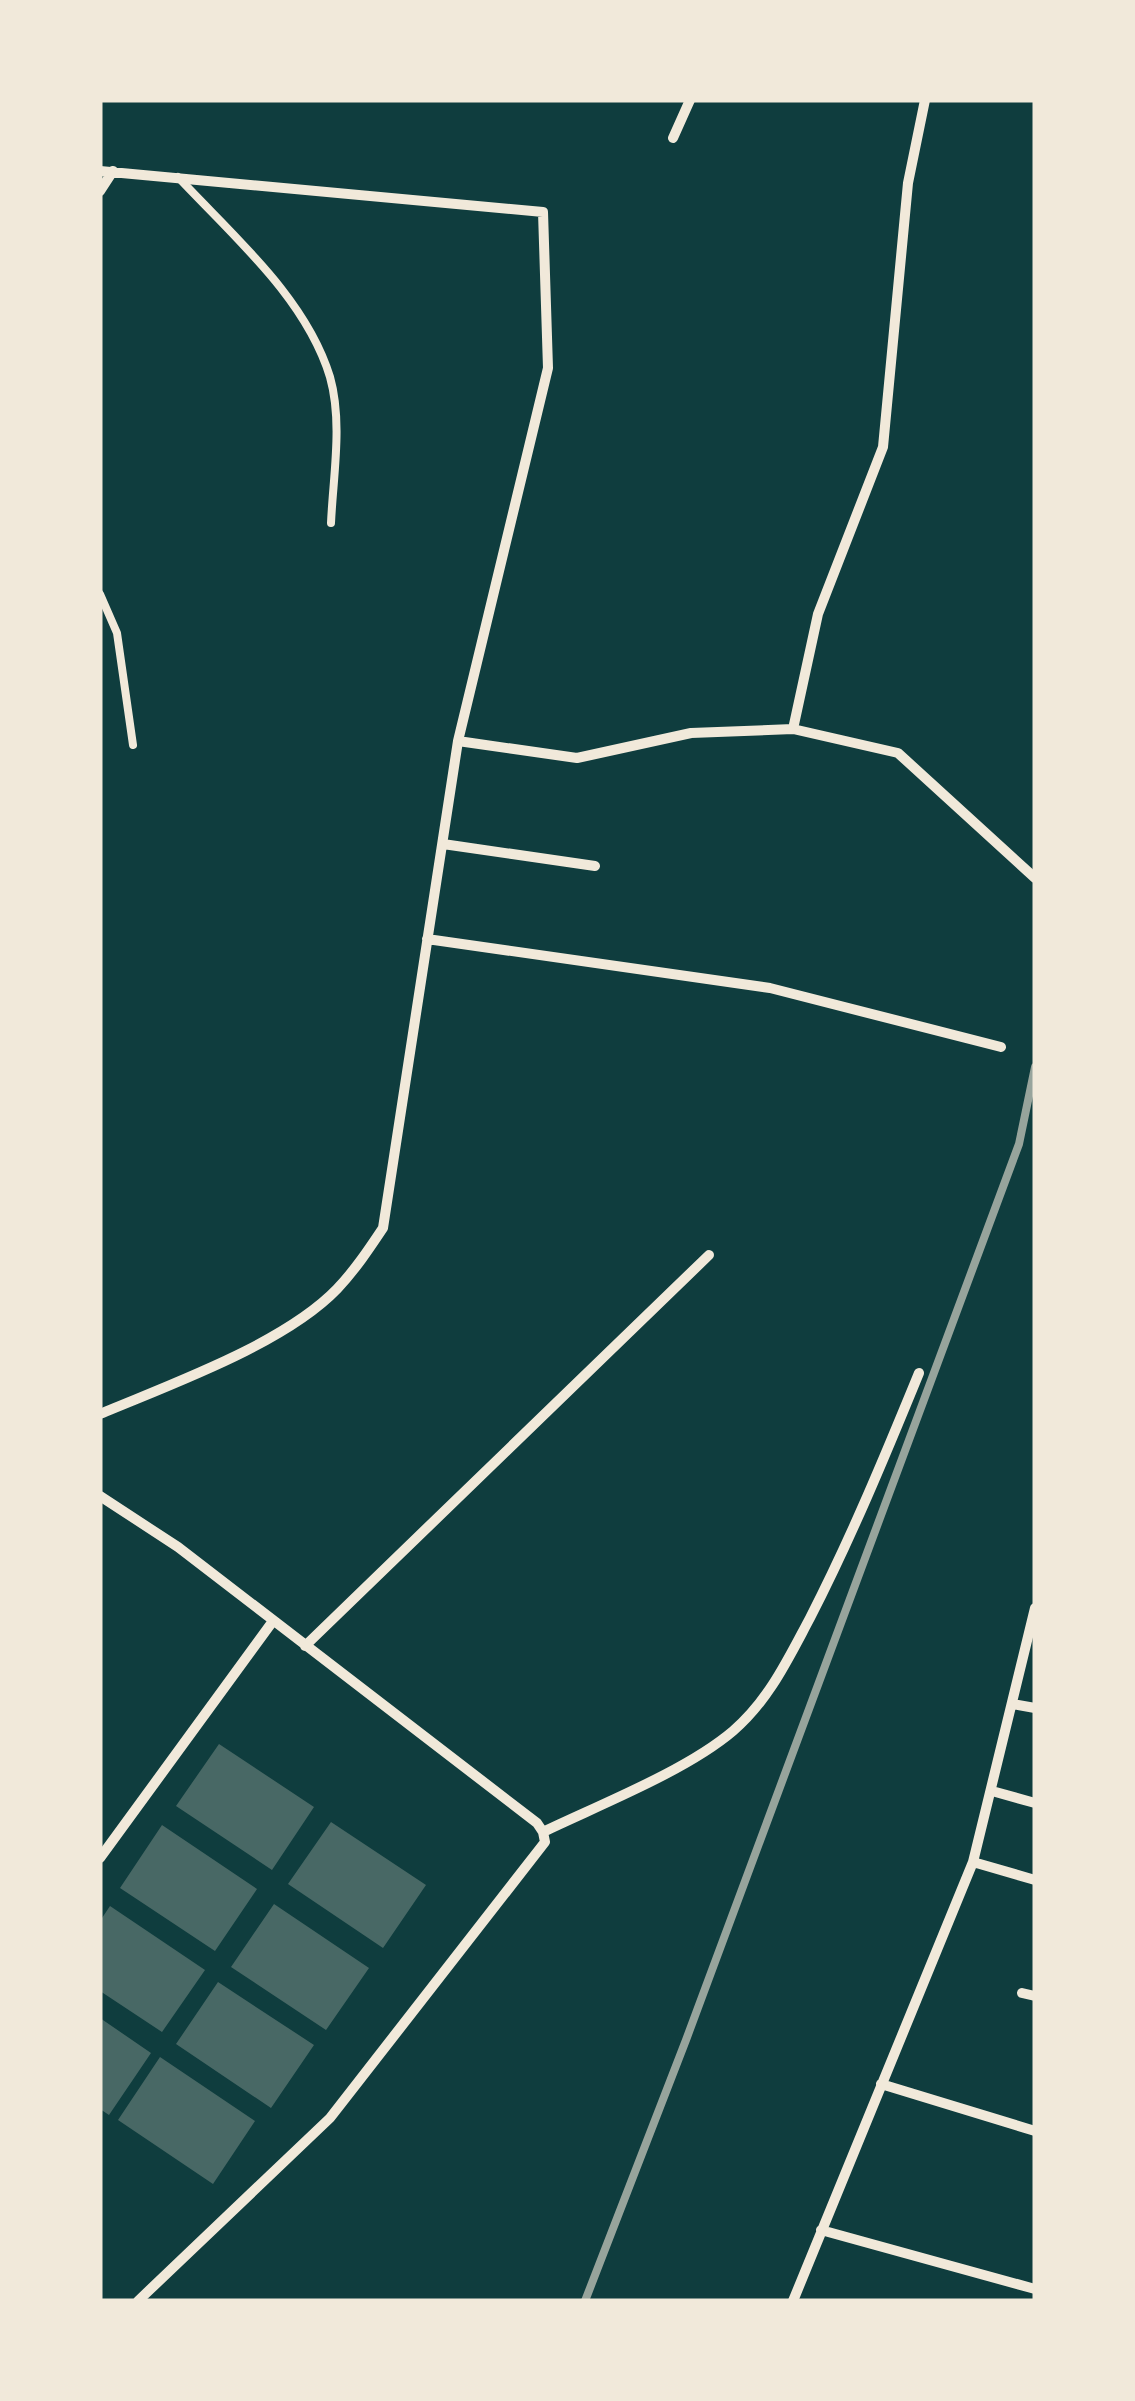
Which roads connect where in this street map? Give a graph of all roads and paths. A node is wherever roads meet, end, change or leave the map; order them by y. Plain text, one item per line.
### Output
1 (690, 100) edge
2 (925, 100) edge
3 (673, 138) dead end
4 (100, 171) edge
5 (113, 171) junction
6 (178, 177) junction
7 (100, 191) edge
8 (331, 523) dead end
9 (100, 594) edge
10 (793, 729) junction
11 (458, 740) junction
12 (134, 745) dead end
13 (443, 844) junction
14 (595, 866) dead end
15 (1035, 878) edge
16 (428, 939) junction
17 (1001, 1048) dead end
18 (709, 1255) dead end
19 (919, 1373) dead end
20 (100, 1414) edge
21 (100, 1496) edge
22 (1035, 1608) edge
23 (273, 1621) junction
24 (305, 1646) junction
25 (1012, 1704) junction
26 (1035, 1708) edge
27 (992, 1791) junction
28 (1035, 1803) edge
29 (543, 1832) junction
30 (100, 1858) edge
31 (973, 1862) junction
32 (1035, 1880) edge
33 (1022, 1993) dead end
34 (1035, 1996) edge
35 (881, 2084) junction
36 (1035, 2132) edge
37 (821, 2230) junction
38 (1035, 2289) edge
39 (138, 2301) edge
40 (793, 2301) edge

1 - 3 street
2 - 10 street
4 - 5 street
5 - 6 street
5 - 7 street
6 - 8 lane
6 - 11 street
9 - 12 lane
10 - 11 street
10 - 15 street
11 - 13 street
13 - 14 street
13 - 16 street
16 - 17 street
16 - 20 street
18 - 24 street
19 - 29 street
21 - 23 street
22 - 25 street
23 - 24 street
23 - 30 street
24 - 29 street
25 - 26 street
25 - 27 street
27 - 28 street
27 - 31 street
29 - 39 street
31 - 32 street
31 - 35 street
33 - 34 street
35 - 36 street
35 - 37 street
37 - 38 street
37 - 40 street

